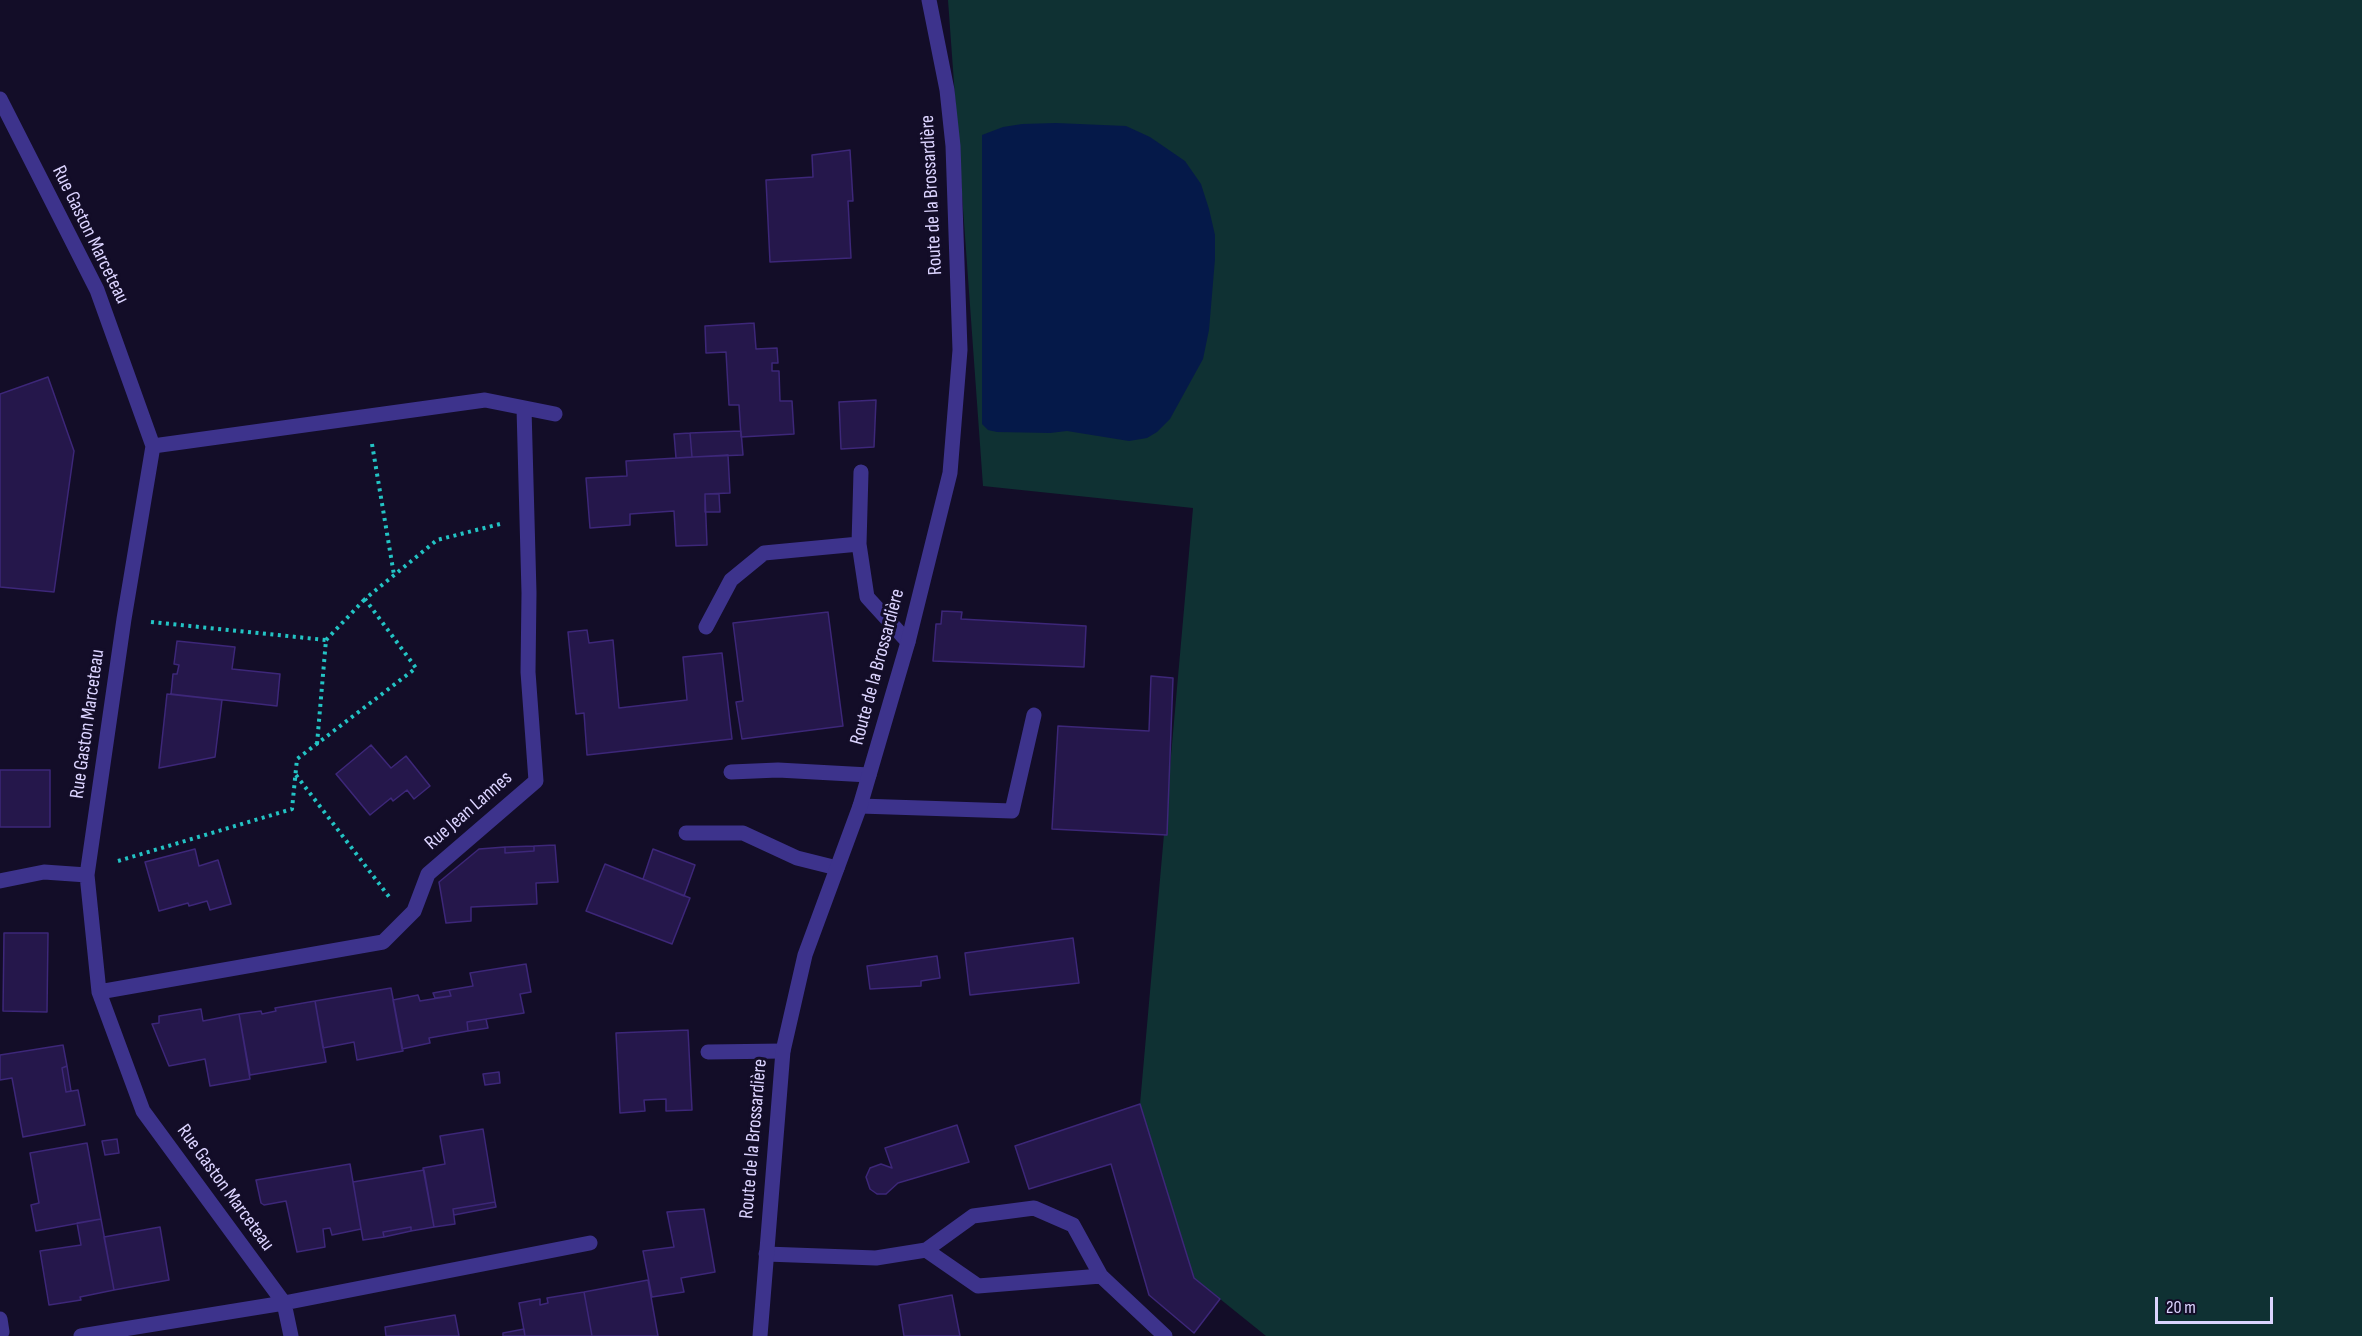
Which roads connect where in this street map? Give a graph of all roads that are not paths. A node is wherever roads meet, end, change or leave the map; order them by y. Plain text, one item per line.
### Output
1 (929, 0) edge
2 (0, 99) edge
3 (524, 408) junction
4 (555, 414) dead end
5 (153, 446) junction
6 (861, 472) dead end
7 (859, 544) junction
8 (706, 627) dead end
9 (908, 642) junction
10 (1034, 715) dead end
11 (731, 772) dead end
12 (870, 775) junction
13 (860, 806) junction
14 (686, 833) dead end
15 (837, 868) junction
16 (87, 875) junction
17 (0, 881) edge
18 (99, 992) junction
19 (783, 1050) junction
20 (708, 1052) dead end
21 (590, 1243) dead end
22 (926, 1250) junction
23 (766, 1254) junction
24 (1101, 1276) junction
25 (284, 1303) junction
26 (81, 1336) edge
27 (291, 1336) edge
28 (760, 1336) edge
29 (1165, 1336) edge

1 - 9 street, Route de la Brossardière
2 - 5 street, Rue Gaston Marceteau
3 - 4 street
3 - 5 street
3 - 18 street, Rue Jean Lannes
5 - 16 street, Rue Gaston Marceteau
6 - 7 street
7 - 8 street
7 - 9 street
9 - 12 street, Route de la Brossardière
10 - 13 street
11 - 12 street
12 - 13 street, Route de la Brossardière
13 - 15 street, Route de la Brossardière
14 - 15 street
15 - 19 street, Route de la Brossardière
16 - 17 street
16 - 18 street, Rue Gaston Marceteau
18 - 25 street, Rue Gaston Marceteau
19 - 20 street
19 - 23 street, Route de la Brossardière
21 - 25 street
22 - 23 street
22 - 24 street
22 - 24 street
23 - 28 street, Route de la Brossardière
24 - 29 street
25 - 26 street
25 - 27 street, Rue Gaston Marceteau

